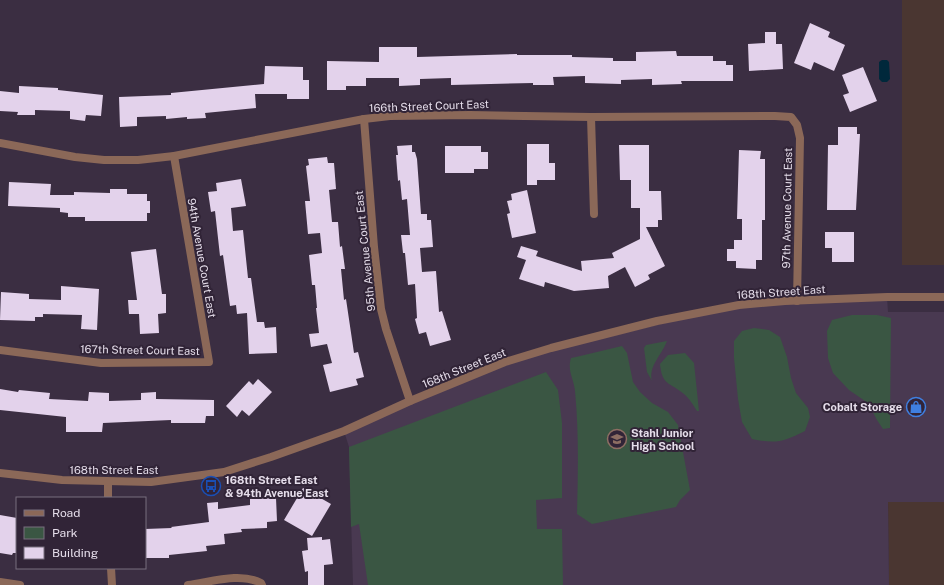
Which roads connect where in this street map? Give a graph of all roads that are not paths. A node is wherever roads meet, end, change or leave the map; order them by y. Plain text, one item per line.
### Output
1 (591, 117) junction
2 (791, 117) joint
3 (364, 119) junction
4 (0, 143) edge
5 (174, 156) junction
6 (594, 214) dead end
7 (944, 297) edge
8 (797, 300) junction
9 (0, 350) edge
10 (209, 362) joint
11 (410, 401) junction
12 (0, 473) edge
13 (108, 482) junction
14 (108, 497) edge
15 (112, 569) edge
16 (0, 582) edge
17 (261, 584) edge
18 (20, 585) edge
19 (112, 585) edge
20 (188, 585) edge

1 - 2 street, 166th Street Court East
1 - 3 street, 166th Street Court East
1 - 6 street
2 - 8 street, 97th Avenue Court East
3 - 5 street, 166th Street Court East
3 - 11 street, 95th Avenue Court East
4 - 5 street, 166th Street Court East
5 - 10 street, 94th Avenue Court East
7 - 8 street, 168th Street East
8 - 11 street, 168th Street East
9 - 10 street, 167th Street Court East
11 - 13 street, 168th Street East
12 - 13 street, 168th Street East
13 - 14 street
15 - 19 street
16 - 18 street
17 - 20 street

